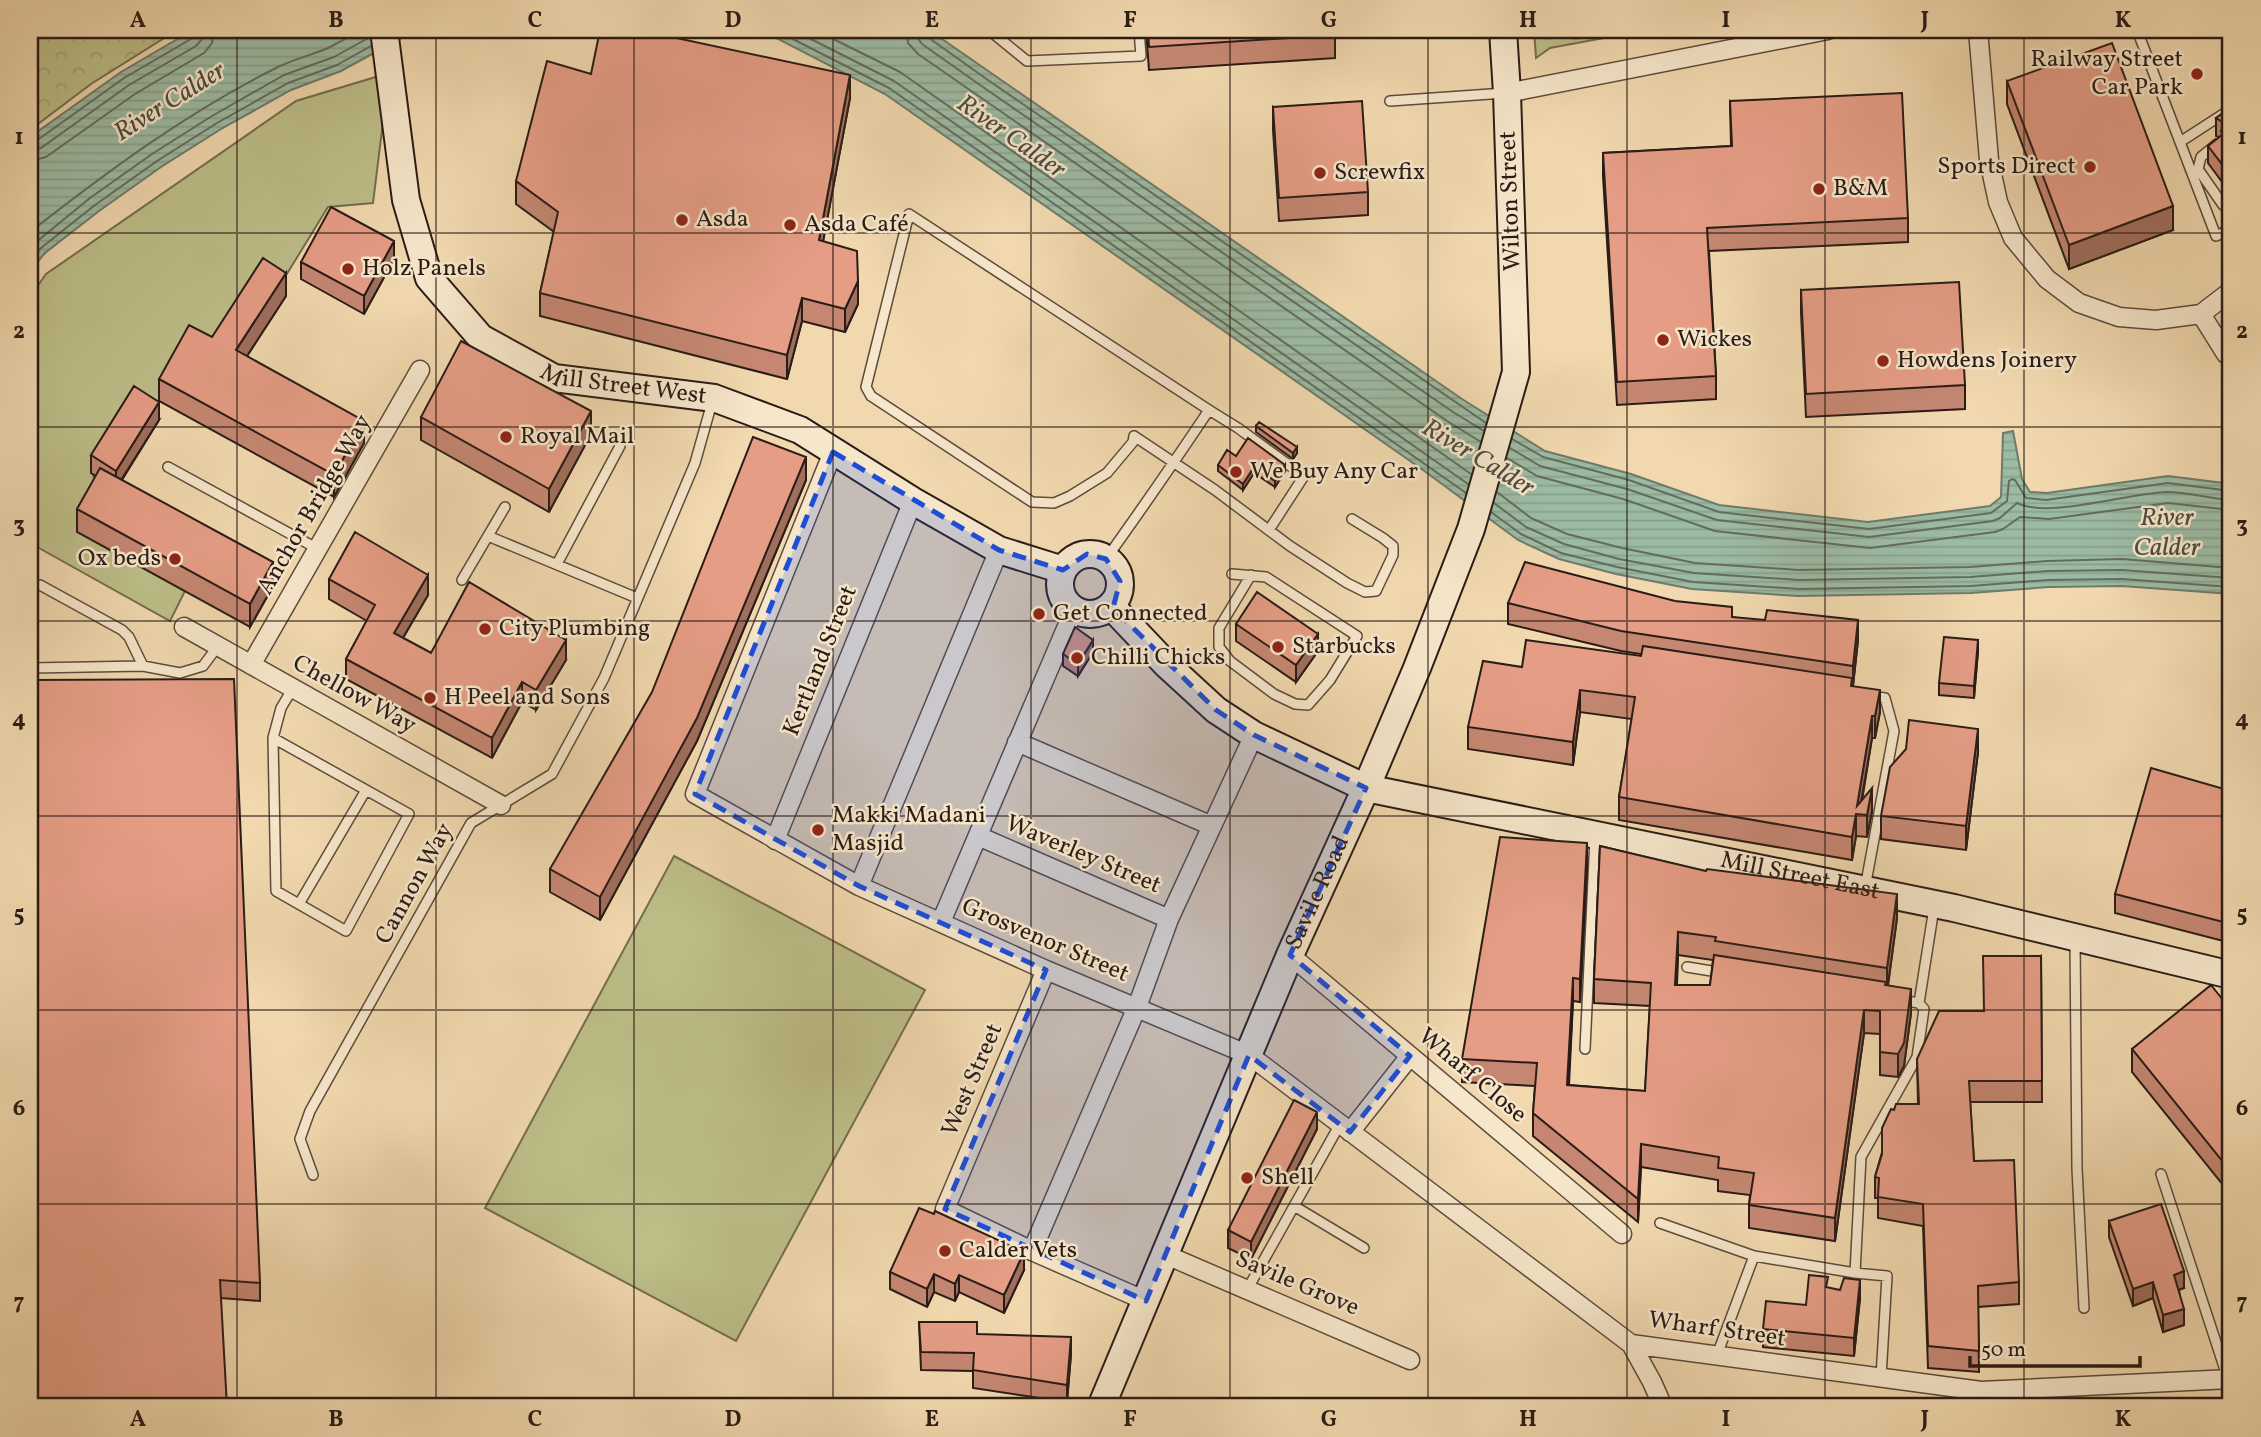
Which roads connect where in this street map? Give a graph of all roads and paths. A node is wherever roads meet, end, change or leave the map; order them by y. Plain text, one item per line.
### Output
1 (384, 30) edge
2 (989, 30) edge
3 (1139, 30) edge
4 (1503, 30) edge
5 (1824, 30) edge
6 (1978, 30) edge
7 (2137, 30) edge
8 (1507, 93) junction
9 (1390, 101) dead end
10 (2231, 109) edge
11 (2180, 142) junction
12 (2217, 144) edge
13 (2231, 204) edge
14 (2231, 229) edge
15 (2231, 291) edge
16 (2201, 314) junction
17 (2231, 355) edge
18 (420, 370) dead end
19 (1516, 372) joint
20 (714, 398) junction
21 (1209, 411) junction
22 (620, 446) dead end
23 (833, 453) junction
24 (1173, 463) junction
25 (168, 467) dead end
26 (913, 500) junction
27 (505, 507) dead end
28 (1352, 519) dead end
29 (1269, 530) junction
30 (488, 536) junction
31 (318, 549) junction
32 (999, 550) junction
33 (1106, 559) junction
34 (557, 564) junction
35 (1063, 570) junction
36 (1232, 574) dead end
37 (1251, 575) junction
38 (462, 580) dead end
39 (30, 585) edge
40 (637, 598) junction
41 (1111, 606) junction
42 (1074, 610) junction
43 (184, 627) dead end
44 (218, 646) junction
45 (251, 665) junction
46 (143, 666) junction
47 (30, 668) edge
48 (293, 688) junction
49 (1857, 694) edge
50 (1254, 736) junction
51 (273, 738) junction
52 (1017, 742) junction
53 (1366, 788) junction
54 (366, 790) junction
55 (501, 805) junction
56 (1212, 826) junction
57 (1595, 835) junction
58 (978, 836) junction
59 (775, 840) junction
60 (859, 886) junction
61 (1865, 890) junction
62 (299, 904) junction
63 (1935, 904) junction
64 (1169, 919) junction
65 (941, 922) junction
66 (2075, 937) junction
67 (1290, 955) junction
68 (1687, 967) dead end
69 (1046, 970) junction
70 (1728, 974) edge
71 (2231, 975) edge
72 (1892, 999) edge
73 (1919, 1003) junction
74 (1137, 1007) junction
75 (1585, 1049) dead end
76 (1249, 1055) junction
77 (1410, 1056) junction
78 (1345, 1128) junction
79 (2161, 1174) dead end
80 (313, 1175) dead end
81 (1294, 1206) junction
82 (1660, 1223) dead end
83 (1622, 1234) dead end
84 (1364, 1248) dead end
85 (1032, 1251) junction
86 (1164, 1254) junction
87 (1754, 1256) junction
88 (1855, 1273) junction
89 (1247, 1290) junction
90 (1146, 1301) junction
91 (2084, 1308) dead end
92 (1631, 1344) junction
93 (1717, 1355) junction
94 (1410, 1360) dead end
95 (1881, 1377) junction
96 (2230, 1379) edge
97 (1101, 1407) edge
98 (1663, 1407) edge

1 - 20 street, Mill Street West
2 - 3 lane
4 - 8 street, Wilton Street
5 - 8 street
6 - 16 street
7 - 11 lane
8 - 9 lane
8 - 19 street, Wilton Street
10 - 11 lane
11 - 14 lane
12 - 13 lane
15 - 16 street
16 - 17 street
18 - 31 street, Anchor Bridge Way
19 - 53 street, Savile Road
20 - 23 street, Mill Street West
20 - 40 lane, Cannon Way
21 - 24 lane
21 - 24 lane
21 - 29 lane
22 - 34 lane
23 - 26 street, Mill Street West
23 - 59 street
24 - 29 lane
24 - 33 lane
25 - 31 lane
26 - 32 street, Mill Street West
26 - 59 street, Kertland Street
27 - 30 lane
28 - 29 lane
30 - 34 lane
30 - 38 lane
31 - 45 street, Anchor Bridge Way
32 - 35 street, Mill Street West
32 - 60 street
33 - 35 street
33 - 41 street
34 - 40 lane
35 - 42 street
36 - 37 lane
37 - 37 lane
39 - 46 lane
40 - 55 lane, Cannon Way
41 - 42 street
41 - 50 street
42 - 52 street, Grosvenor Street
43 - 44 street, Chellow Way
44 - 45 street, Chellow Way
44 - 46 lane
45 - 48 street, Chellow Way
46 - 47 lane
48 - 51 lane
48 - 55 street, Chellow Way
49 - 61 lane
50 - 53 street
50 - 56 street
51 - 54 lane
51 - 62 lane
52 - 56 street
52 - 58 street, Grosvenor Street
53 - 57 street, Mill Street East
53 - 67 street, Savile Road
54 - 62 lane
54 - 62 lane
55 - 80 lane, Cannon Way
56 - 64 street
57 - 61 street, Mill Street East
57 - 75 lane
58 - 64 street, Waverley Street
58 - 65 street, Grosvenor Street
59 - 60 street
60 - 65 street
61 - 63 street, Mill Street East
63 - 66 street, Mill Street East
63 - 73 lane
64 - 74 street
65 - 69 street, Grosvenor Street
66 - 71 street, Mill Street East
66 - 91 lane
67 - 76 street, Savile Road
67 - 77 street, Wharf Close
68 - 70 lane
69 - 74 street, Grosvenor Street
69 - 85 street, West Street
72 - 73 lane
73 - 88 lane
74 - 76 street, Grosvenor Street
74 - 85 street
76 - 78 street, Wharf Street
76 - 86 street, Savile Road
77 - 78 street
77 - 83 street, Wharf Close
78 - 81 lane
78 - 92 street, Wharf Street
79 - 96 lane
81 - 84 lane
81 - 89 lane
82 - 87 lane
85 - 90 street
86 - 89 street, Savile Grove
86 - 90 street, Savile Road
87 - 88 lane
87 - 93 lane
88 - 95 lane
89 - 94 street, Savile Grove
90 - 97 street, Savile Road
92 - 93 street, Wharf Street
92 - 98 street
93 - 95 street, Wharf Street
95 - 96 street, Wharf Street

